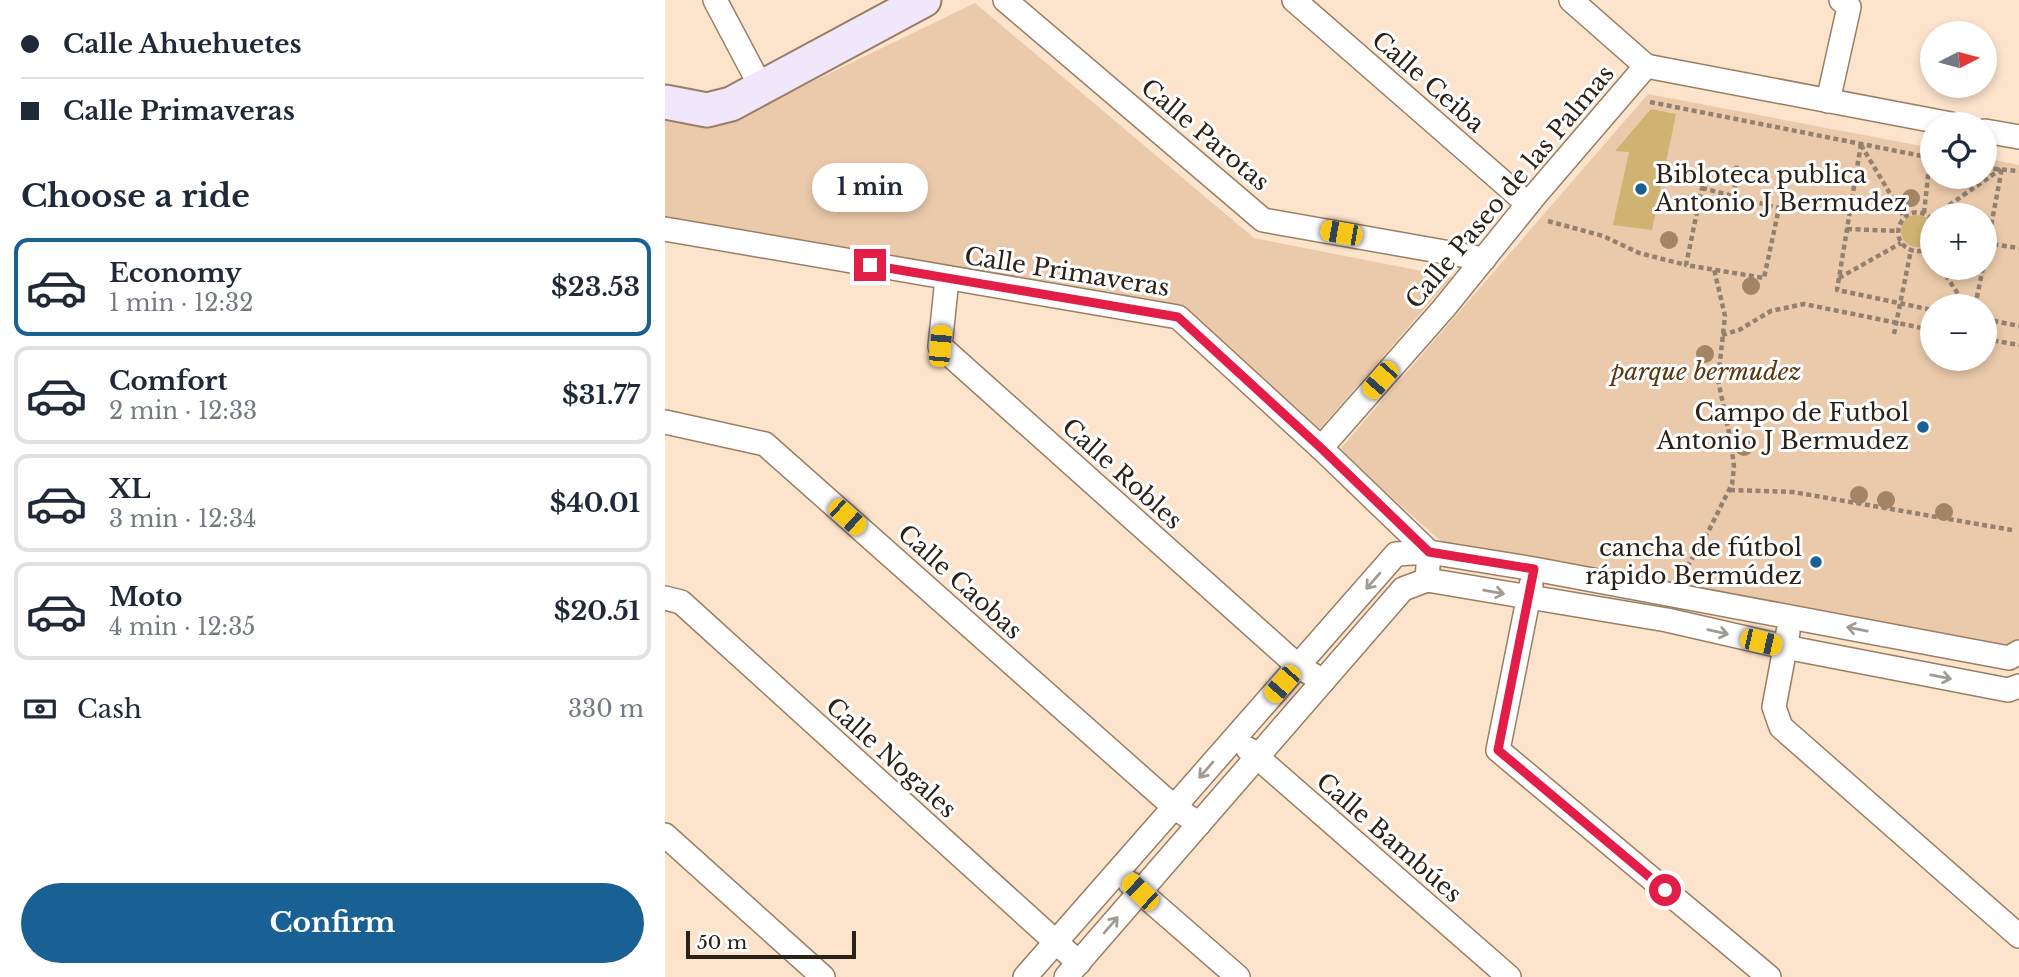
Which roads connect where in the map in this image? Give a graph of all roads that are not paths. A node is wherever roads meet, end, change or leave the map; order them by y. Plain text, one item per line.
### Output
1 (715, 0) edge
2 (1005, 0) edge
3 (1294, 0) edge
4 (1571, 0) edge
5 (1841, 0) edge
6 (919, 1) edge
7 (1646, 66) junction
8 (761, 87) junction
9 (1828, 101) junction
10 (665, 102) edge
11 (1920, 118) edge
12 (1997, 133) edge
13 (2019, 137) edge
14 (1528, 204) junction
15 (665, 229) edge
16 (1484, 259) junction
17 (947, 279) junction
18 (665, 422) edge
19 (1321, 448) junction
20 (1429, 552) junction
21 (1534, 569) junction
22 (1427, 580) junction
23 (665, 598) edge
24 (1529, 598) junction
25 (1791, 615) junction
26 (1785, 647) junction
27 (2014, 655) edge
28 (1298, 666) junction
29 (1323, 681) junction
30 (2015, 692) edge
31 (1235, 738) junction
32 (1257, 758) junction
33 (1174, 807) junction
34 (1199, 824) junction
35 (665, 835) edge
36 (1118, 871) junction
37 (1140, 892) junction
38 (2019, 936) edge
39 (1055, 942) junction
40 (1072, 970) edge
41 (823, 977) edge
42 (1025, 977) edge
43 (1238, 977) edge
44 (1509, 977) edge
45 (1769, 977) edge

1 - 8 street
2 - 16 street, Calle Parotas
3 - 14 street, Calle Ceiba
4 - 7 street
5 - 9 street
6 - 8 street
7 - 9 street, Calle Paseo de las Palmas
7 - 14 street, Calle Paseo de las Palmas
8 - 10 street
9 - 11 street, Calle Paseo de las Palmas
12 - 13 street
14 - 16 street, Calle Paseo de las Palmas
15 - 17 street, Calle Primaveras
16 - 19 street, Calle Paseo de las Palmas
17 - 19 street, Calle Primaveras
17 - 28 street, Calle Robles
18 - 33 street, Calle Caobas
19 - 20 street, Calle Primaveras
20 - 21 street
20 - 22 street
20 -> 28 street
21 - 24 street
21 - 25 street
22 -> 24 street
22 - 29 street
23 - 39 street, Calle Nogales
24 -> 26 street
24 - 45 street
25 - 26 street
27 -> 25 street
26 -> 30 street
26 - 38 street
27 - 30 street
28 - 29 street, Calle Robles
28 - 31 street
29 - 32 street
31 - 32 street, Calle Bambúes
31 -> 33 street
32 - 34 street
32 - 44 street, Calle Bambúes
33 - 34 street, Calle Caobas
33 - 36 street
34 - 37 street
35 - 41 street
36 - 37 street
36 - 39 street
40 -> 37 street
37 - 43 street
39 - 40 street, Calle Nogales
39 - 42 street

